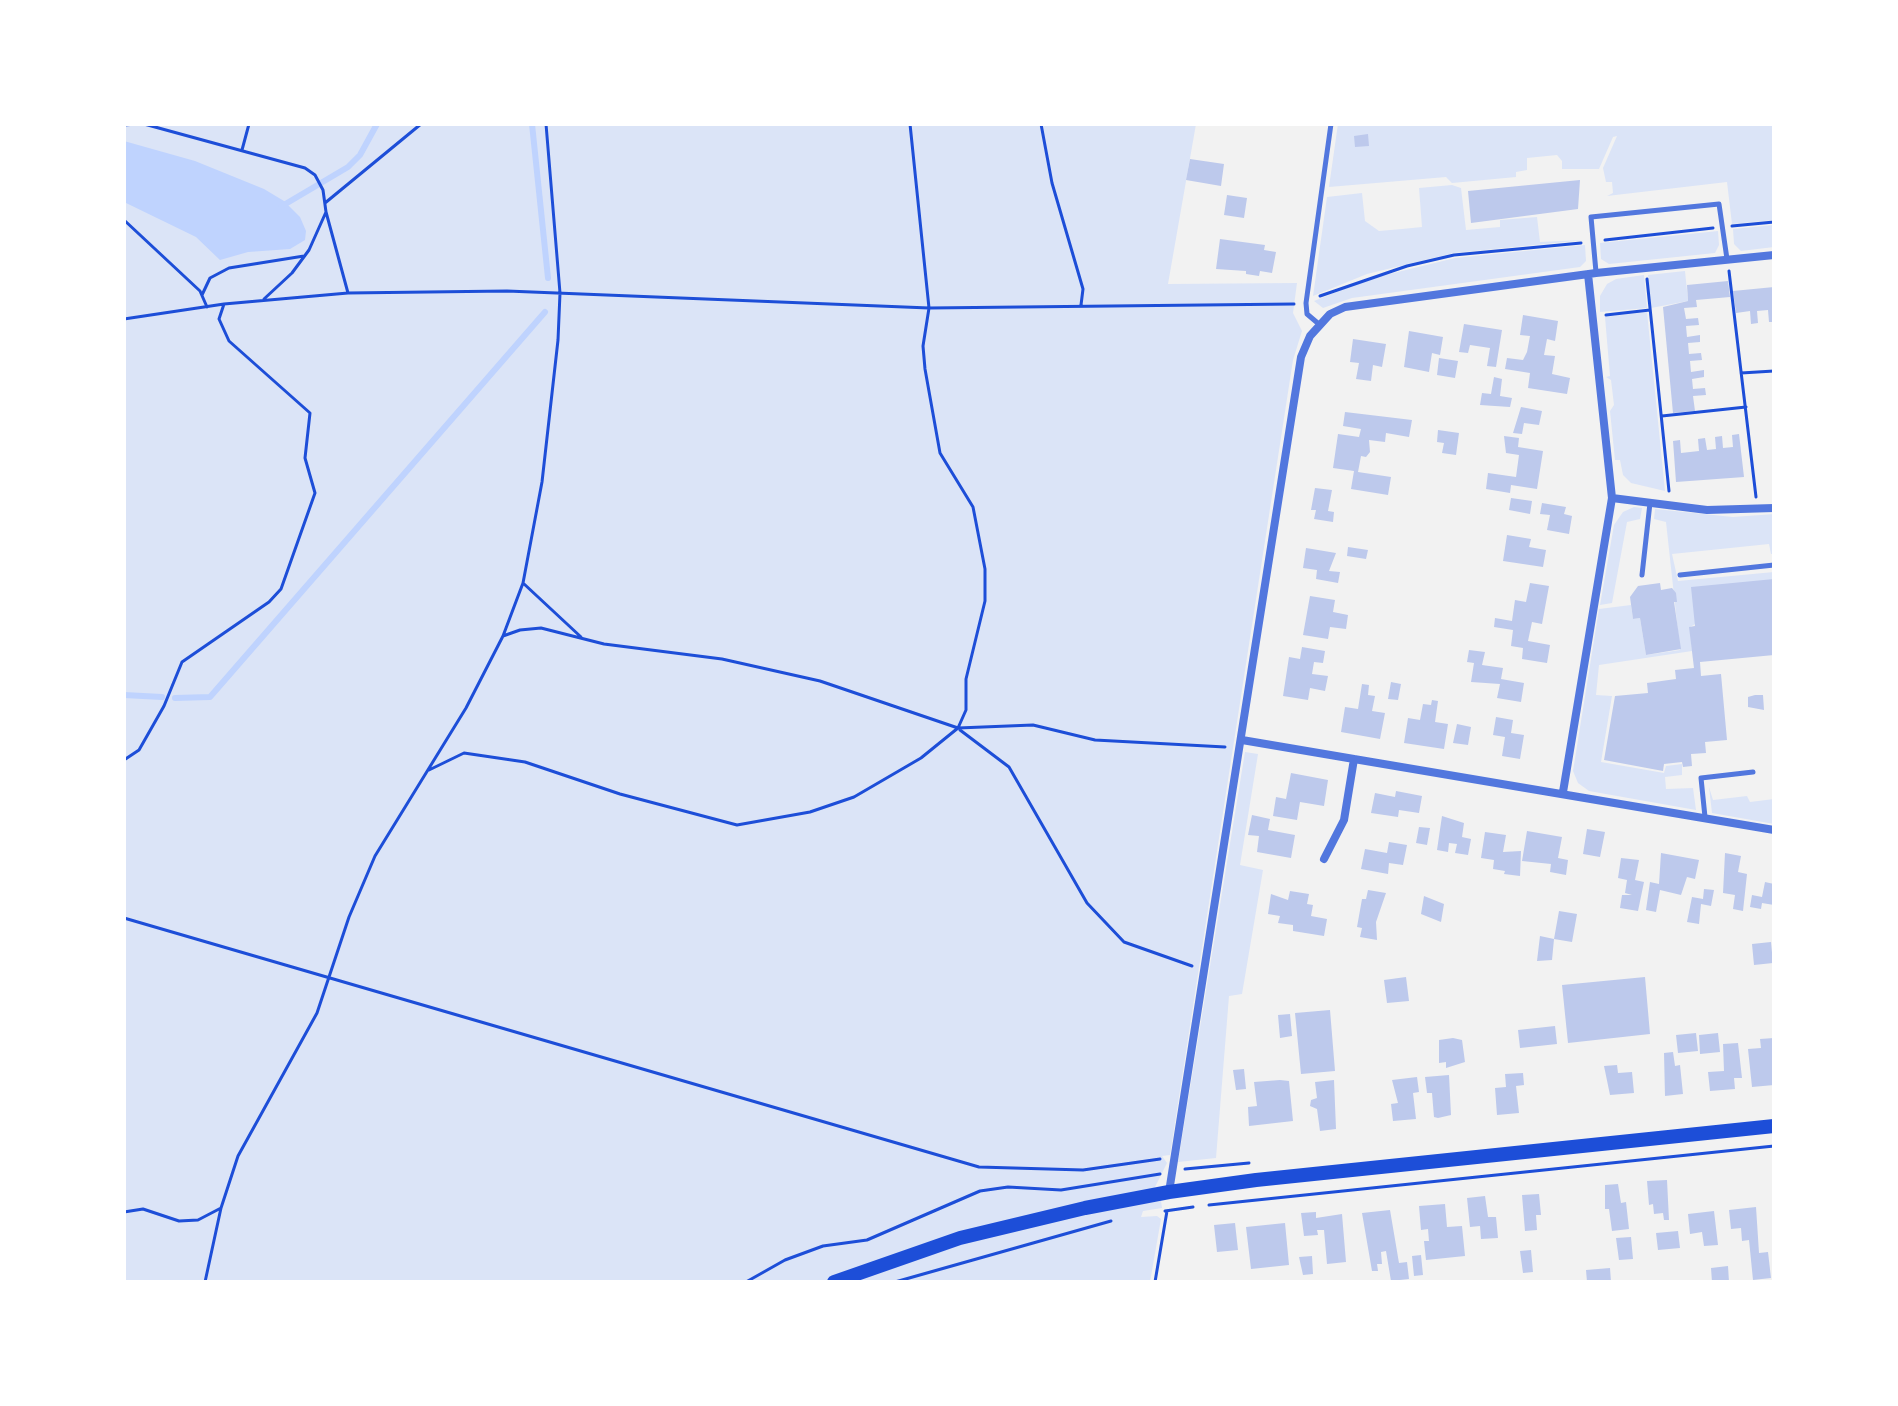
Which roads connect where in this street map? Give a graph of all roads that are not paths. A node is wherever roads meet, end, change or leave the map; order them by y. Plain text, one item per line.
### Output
1 (1331, 124) edge
2 (1774, 255) edge
3 (1727, 259) junction
4 (1592, 274) junction
5 (1320, 325) junction
6 (1612, 498) junction
7 (1650, 502) junction
8 (1774, 508) edge
9 (1774, 565) edge
10 (1642, 575) dead end
11 (1680, 575) dead end
12 (1242, 740) junction
13 (1354, 759) junction
14 (1753, 772) dead end
15 (1563, 792) junction
16 (1705, 817) junction
17 (1774, 830) edge
18 (1324, 859) dead end
19 (1774, 1126) edge
20 (1169, 1192) junction
21 (834, 1282) edge

1 - 5 lane
2 - 3 street
3 - 4 street
3 - 4 lane
4 - 5 street
4 - 6 street
5 - 12 street
6 - 7 street
6 - 15 street
7 - 8 street
7 - 10 lane
9 - 11 lane
12 - 13 street
12 - 20 street
13 - 15 street
13 - 18 street
14 - 16 lane
15 - 16 street
16 - 17 street
19 - 20 main road
20 - 21 main road

